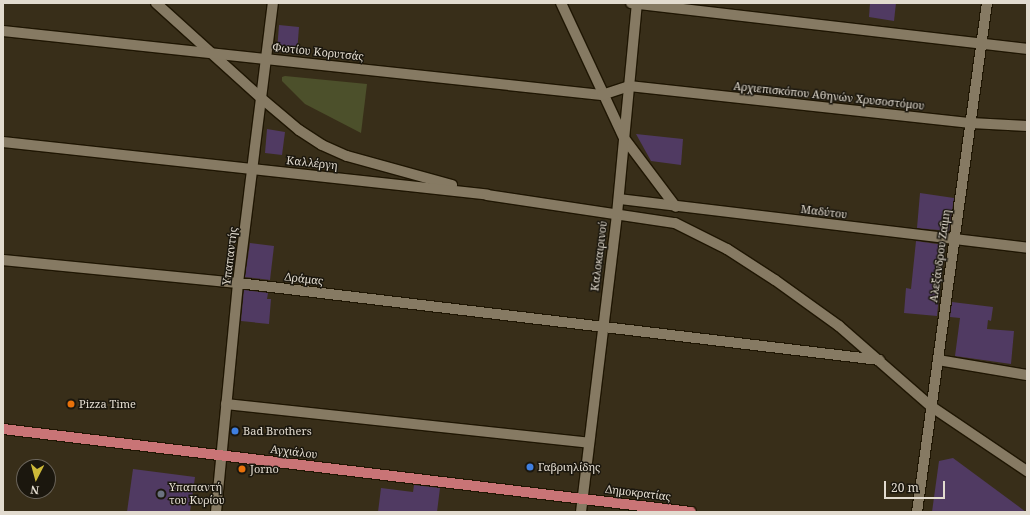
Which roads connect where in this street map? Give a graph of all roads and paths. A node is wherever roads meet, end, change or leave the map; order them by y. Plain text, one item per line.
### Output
1 (156, 3) edge
2 (273, 3) edge
3 (561, 3) edge
4 (635, 3) edge
5 (987, 3) edge
6 (3, 31) edge
7 (982, 42) junction
8 (1027, 48) edge
9 (211, 53) junction
10 (266, 59) junction
11 (629, 86) junction
12 (602, 95) junction
13 (261, 98) junction
14 (971, 123) junction
15 (1027, 126) edge
16 (624, 138) junction
17 (3, 142) edge
18 (252, 168) junction
19 (487, 195) junction
20 (619, 199) junction
21 (676, 207) junction
22 (617, 214) junction
23 (955, 239) junction
24 (1027, 248) edge
25 (3, 260) edge
26 (238, 283) junction
27 (603, 326) junction
28 (879, 360) junction
29 (938, 360) junction
30 (1027, 375) edge
31 (226, 404) junction
32 (932, 407) junction
33 (3, 429) edge
34 (589, 443) junction
35 (220, 455) junction
36 (1027, 472) edge
37 (582, 498) junction
38 (216, 512) edge
39 (581, 512) edge
40 (691, 512) edge
41 (917, 512) edge

1 - 9 street
2 - 10 street, Υπαπαντής
3 - 12 street
4 - 7 street
4 - 11 street, Καλοκαιρινού
5 - 7 street, Αλεξάνδρου Ζαΐμη
6 - 9 street, Φωτίου Κορυτσάς
7 - 8 street
7 - 14 street, Αλεξάνδρου Ζαΐμη
9 - 10 street, Φωτίου Κορυτσάς
9 - 13 street
10 - 12 street, Φωτίου Κορυτσάς
10 - 13 street, Υπαπαντής
11 - 12 street, Φωτίου Κορυτσάς
11 - 14 street, Αρχιεπισκόπου Αθηνών Χρυσοστόμου
11 - 16 street, Καλοκαιρινού
12 - 16 street
13 - 18 street, Υπαπαντής
13 - 19 street
14 - 15 street, Αρχιεπισκόπου Αθηνών Χρυσοστόμου
14 - 23 street, Αλεξάνδρου Ζαΐμη
16 - 20 street, Καλοκαιρινού
16 - 21 street
17 - 18 street, Καλλέργη
18 - 19 street, Καλλέργη
18 - 26 street, Υπαπαντής
19 - 22 street, Καλλέργη
20 - 21 street, Μαδύτου
20 - 22 street, Καλοκαιρινού
21 - 23 street, Μαδύτου
22 - 27 street, Καλοκαιρινού
22 - 28 street, Καλλέργη
23 - 24 street, Μαδύτου
23 - 29 street, Αλεξάνδρου Ζαΐμη
25 - 26 street, Δράμας
26 - 27 street, Δράμας
26 - 31 street, Υπαπαντής
27 - 28 street, Δράμας
27 - 34 street, Καλοκαιρινού
28 - 32 street, Καλλέργη
29 - 30 street
29 - 32 street, Αλεξάνδρου Ζαΐμη
31 - 34 street
31 - 35 street, Υπαπαντής
32 - 36 street, Καλλέργη
32 - 41 street, Αλεξάνδρου Ζαΐμη
33 - 35 main road, Αγχιάλου
34 - 37 street, Καλοκαιρινού
35 - 37 main road, Αγχιάλου
35 - 38 street, Υπαπαντής
37 - 39 street, Καλοκαιρινού
37 - 40 main road, Δημοκρατίας

